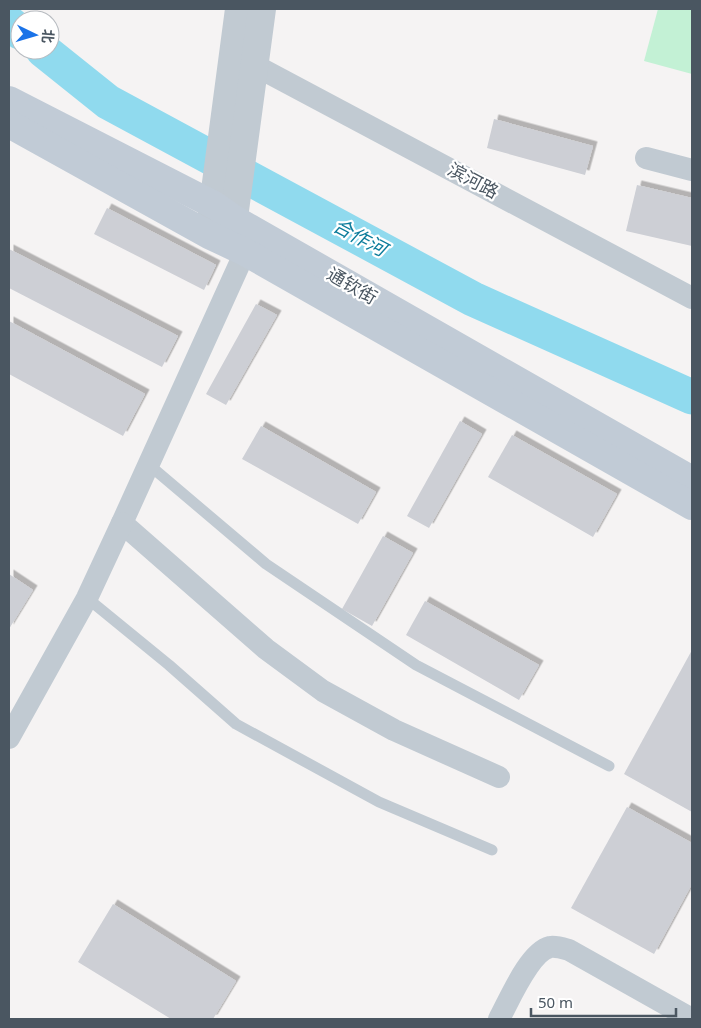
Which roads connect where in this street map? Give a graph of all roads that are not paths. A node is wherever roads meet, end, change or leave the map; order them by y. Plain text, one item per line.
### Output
1 (239, 9) edge
2 (262, 9) edge
3 (254, 65) junction
4 (239, 94) junction
5 (10, 111) edge
6 (646, 158) dead end
7 (692, 170) edge
8 (226, 231) junction
9 (692, 298) edge
10 (148, 464) junction
11 (692, 480) edge
12 (692, 506) edge
13 (122, 523) junction
14 (87, 598) junction
15 (9, 738) edge
16 (609, 766) dead end
17 (499, 777) dead end
18 (492, 850) dead end
19 (499, 1019) edge
20 (692, 1019) edge

1 - 4 street
2 - 3 street
3 - 4 street
3 - 9 street, 滨河路
4 - 8 street
5 - 8 main road, 通钦街
6 - 7 street
8 - 10 street
8 - 11 main road, 通钦街
8 - 12 main road
10 - 13 street
10 - 16 lane
13 - 14 street
13 - 17 street
14 - 15 street
14 - 18 lane
19 - 20 street

